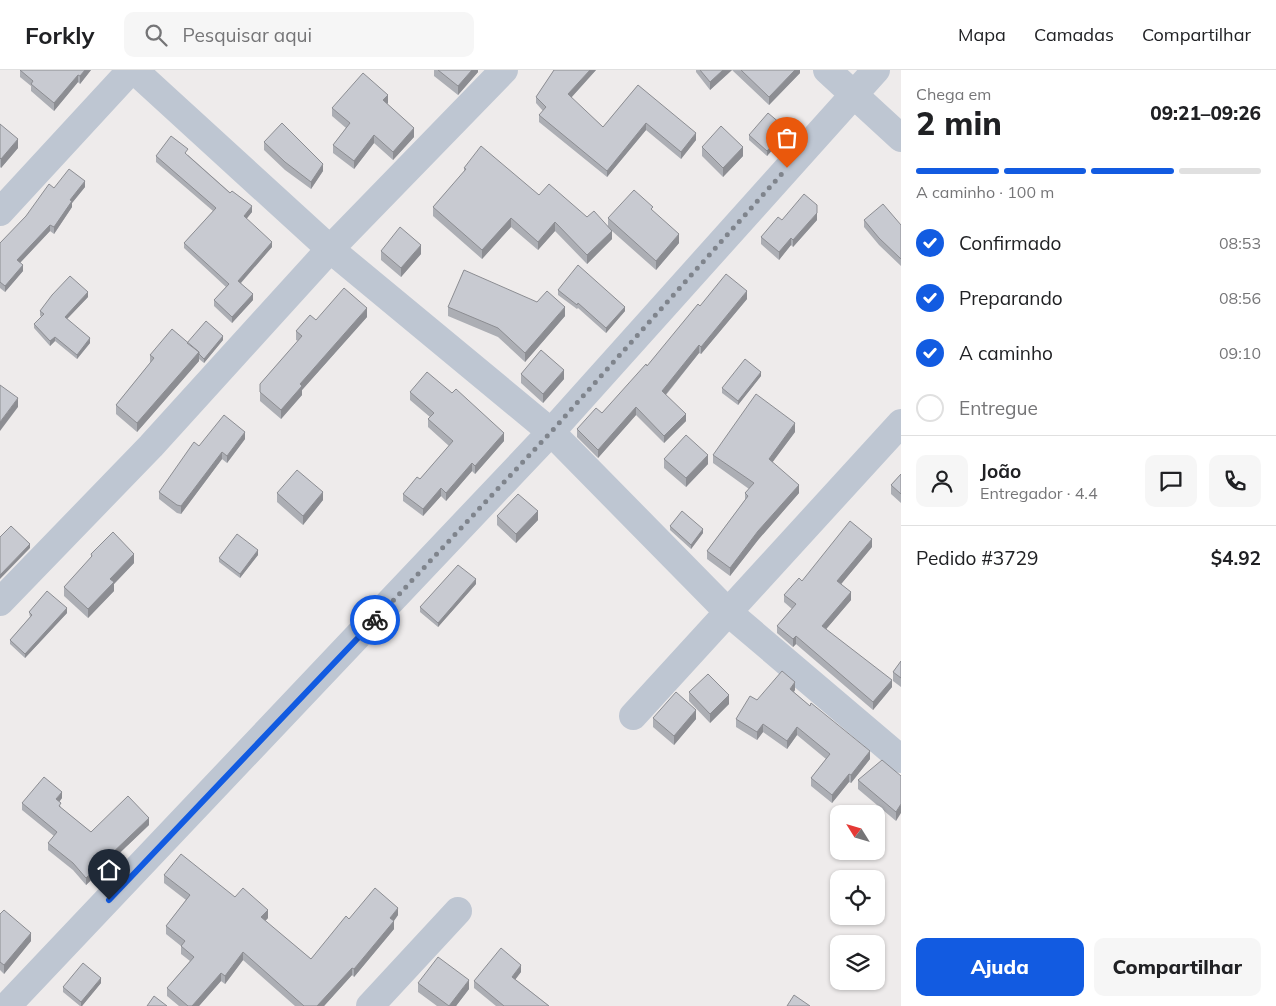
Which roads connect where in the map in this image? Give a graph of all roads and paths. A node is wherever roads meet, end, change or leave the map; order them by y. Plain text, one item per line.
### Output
1 (132, 70) edge
2 (504, 70) edge
3 (828, 70) edge
4 (876, 70) edge
5 (852, 95) junction
6 (901, 138) edge
7 (0, 212) edge
8 (330, 250) junction
9 (901, 423) edge
10 (551, 432) junction
11 (0, 602) edge
12 (729, 613) junction
13 (633, 716) dead end
14 (901, 760) edge
15 (458, 911) dead end
16 (7, 1006) edge
17 (370, 1006) edge

1 - 7 street
1 - 8 street
2 - 8 street
3 - 5 street
4 - 5 street
5 - 6 street
5 - 10 street
8 - 10 street
8 - 11 street
9 - 12 street
10 - 12 street
10 - 16 street
12 - 13 street
12 - 14 street
15 - 17 street

